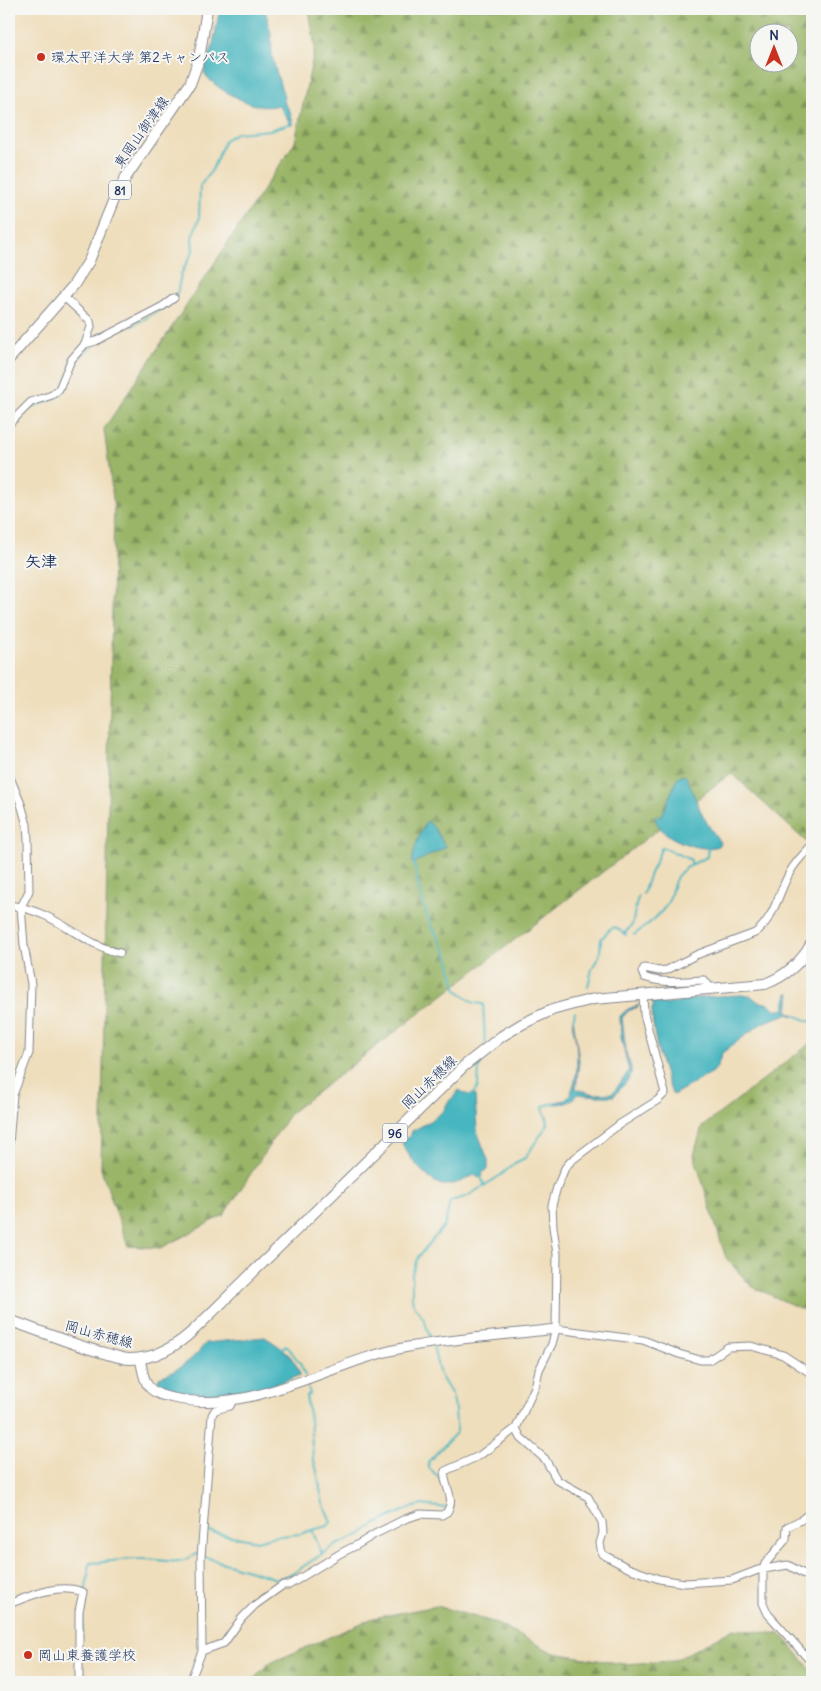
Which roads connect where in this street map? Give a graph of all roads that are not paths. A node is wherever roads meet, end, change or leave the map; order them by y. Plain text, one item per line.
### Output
1 (207, 9) edge
2 (64, 297) junction
3 (174, 298) dead end
4 (85, 344) junction
5 (9, 359) edge
6 (9, 424) edge
7 (9, 733) edge
8 (812, 845) edge
9 (9, 905) edge
10 (21, 907) junction
11 (812, 943) edge
12 (120, 953) dead end
13 (711, 988) junction
14 (643, 994) junction
15 (9, 1144) edge
16 (9, 1320) edge
17 (556, 1329) junction
18 (140, 1358) junction
19 (812, 1374) edge
20 (233, 1400) junction
21 (516, 1428) junction
22 (812, 1511) edge
23 (763, 1569) junction
24 (812, 1574) edge
25 (9, 1604) edge
26 (202, 1650) junction
27 (812, 1663) edge
28 (79, 1682) edge
29 (190, 1682) edge

1 - 2 main road, 東岡山御津線 / 81
2 - 4 street
2 - 5 main road, 東岡山御津線 / 81
3 - 4 street
4 - 6 street
7 - 10 street
8 - 13 street
9 - 10 street
10 - 12 street
10 - 15 street
11 - 13 main road, 岡山赤穂線 / 96
13 - 14 main road, 岡山赤穂線 / 96
14 - 17 street
14 - 18 main road, 岡山赤穂線 / 96
16 - 18 main road, 岡山赤穂線 / 96
17 - 19 street
17 - 20 street
17 - 21 street
18 - 20 street
20 - 26 street
21 - 23 street
21 - 26 street
22 - 23 street
23 - 24 street
23 - 27 street
25 - 28 street
26 - 29 street

